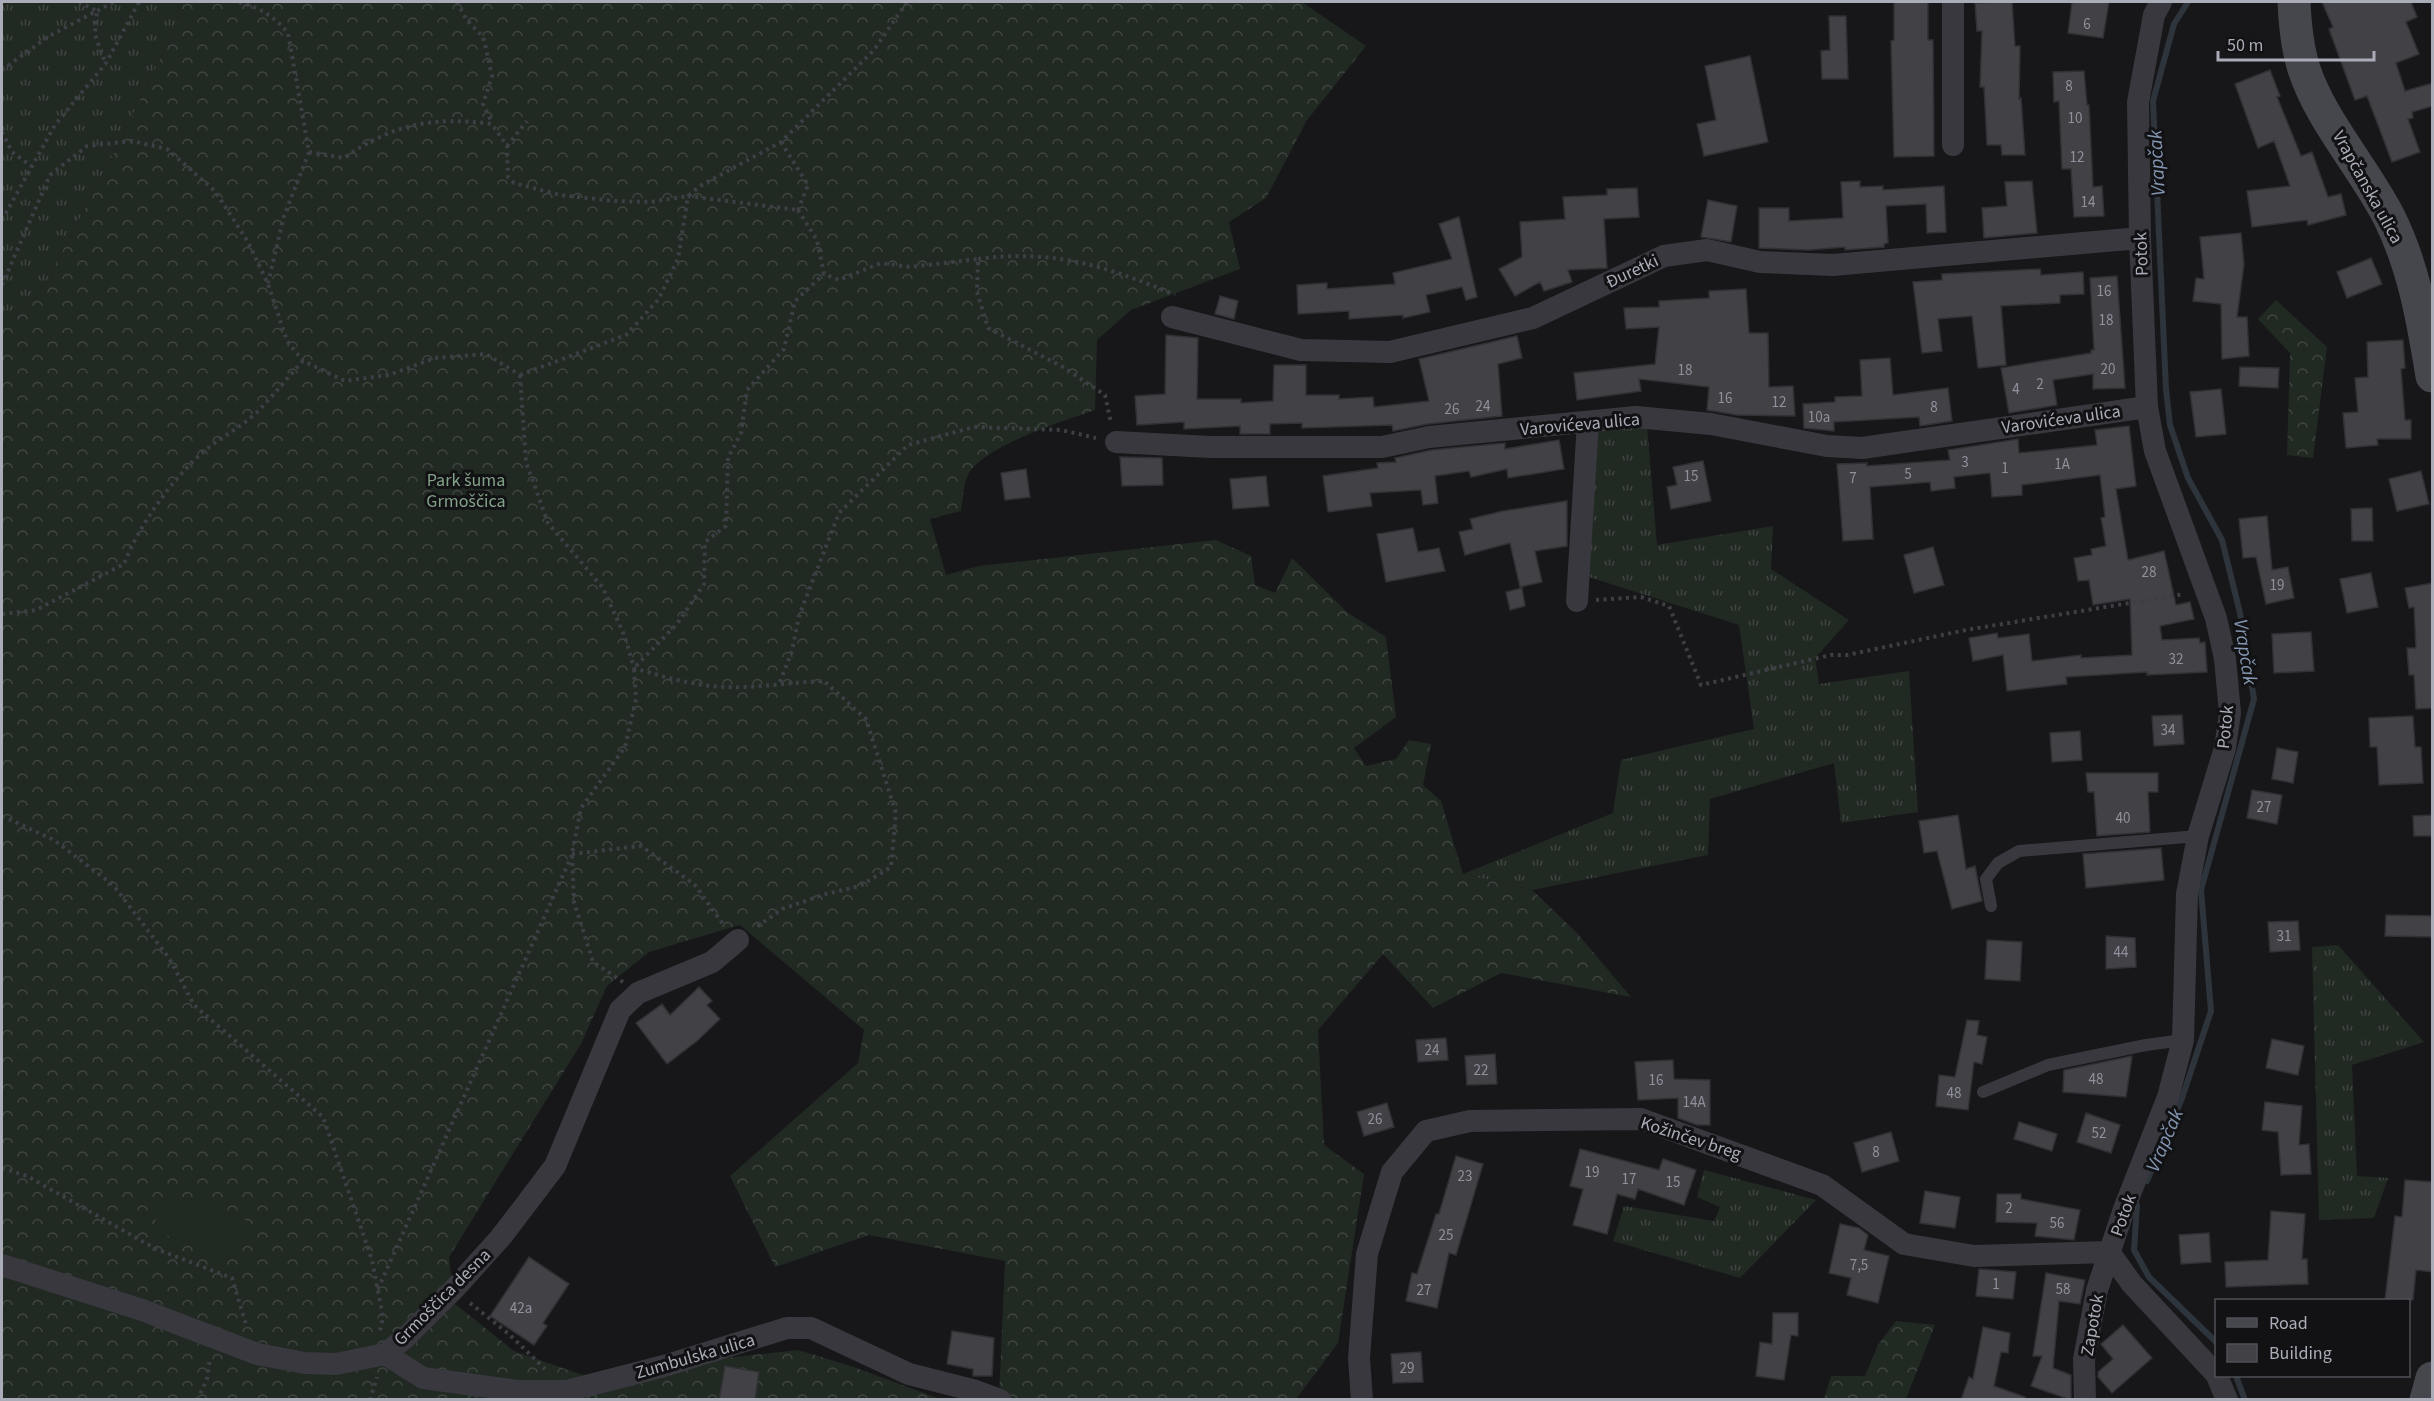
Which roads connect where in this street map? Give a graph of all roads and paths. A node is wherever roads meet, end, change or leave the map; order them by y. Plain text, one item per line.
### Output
1 (79, 2) edge
2 (114, 2) edge
3 (139, 2) edge
4 (239, 2) edge
5 (254, 2) edge
6 (457, 2) edge
7 (907, 2) edge
8 (1953, 2) edge
9 (2161, 2) edge
10 (2294, 2) edge
11 (257, 7) junction
12 (98, 11) junction
13 (106, 63) junction
14 (2, 70) edge
15 (527, 121) dead end
16 (492, 124) junction
17 (2, 132) edge
18 (781, 142) junction
19 (1953, 145) dead end
20 (507, 146) junction
21 (309, 152) junction
22 (31, 166) junction
23 (688, 196) junction
24 (798, 210) junction
25 (2, 220) edge
26 (2140, 238) junction
27 (978, 259) junction
28 (824, 273) junction
29 (268, 284) junction
30 (2, 285) edge
31 (2427, 312) edge
32 (1172, 318) joint
33 (303, 361) junction
34 (520, 375) junction
35 (2433, 376) edge
36 (2148, 407) junction
37 (1588, 422) junction
38 (1116, 442) junction
39 (2206, 590) junction
40 (1577, 601) joint
41 (2, 614) edge
42 (634, 669) junction
43 (780, 682) junction
44 (2, 816) edge
45 (2198, 836) junction
46 (572, 854) junction
47 (1991, 906) dead end
48 (738, 940) junction
49 (638, 993) junction
50 (2183, 1040) junction
51 (1983, 1092) dead end
52 (2, 1168) edge
53 (2109, 1252) junction
54 (2, 1266) edge
55 (456, 1287) junction
56 (377, 1289) junction
57 (213, 1340) junction
58 (257, 1354) junction
59 (385, 1354) junction
60 (2215, 1373) edge
61 (2218, 1377) edge
62 (2433, 1378) edge
63 (567, 1391) junction
64 (197, 1400) edge
65 (1000, 1400) edge
66 (1362, 1400) edge
67 (2085, 1400) edge
68 (2227, 1400) edge
69 (2426, 1400) edge

1 - 12 path
2 - 12 path
3 - 13 path
4 - 11 path
5 - 11 path
6 - 16 path
7 - 18 path
8 - 19 street
9 - 26 street, Potok
10 - 31 main road, Vrapčanska ulica
11 - 21 path
12 - 13 path
12 - 14 path
13 - 22 path
15 - 20 path
16 - 20 path
16 - 21 path
17 - 22 path
18 - 23 path
18 - 24 path
20 - 23 path
21 - 29 path
22 - 25 path
23 - 24 path
23 - 34 path
24 - 28 path
26 - 32 street, Đuretki
26 - 36 street, Potok
27 - 28 path
27 - 32 path
27 - 38 path
28 - 42 path
29 - 30 path
29 - 33 path
31 - 35 main road, Vrapčanska ulica
33 - 34 path
33 - 41 path
34 - 42 path
36 - 37 street, Varovićeva ulica
36 - 39 street, Potok
37 - 38 street, Varovićeva ulica
37 - 40 street
38 - 43 path
39 - 40 path
39 - 45 street, Potok
42 - 43 path
42 - 46 path
43 - 48 path
44 - 56 path
45 - 47 lane
45 - 50 street, Potok
46 - 48 path
46 - 49 path
46 - 56 path
48 - 49 street, Grmoščica desna
49 - 55 street, Grmoščica desna
50 - 51 lane
50 - 53 street, Potok
52 - 58 path
53 - 60 street, Potok
53 - 66 street, Kožinčev breg
53 - 67 street, Zapotok
54 - 57 street, Grmoščica desna
55 - 59 street, Grmoščica desna
55 - 63 path
56 - 59 path
57 - 58 street, Grmoščica desna
57 - 64 path
58 - 59 street, Grmoščica desna
59 - 63 street, Zumbulska ulica
61 - 68 street, Potok
62 - 69 main road
63 - 65 street, Zumbulska ulica

